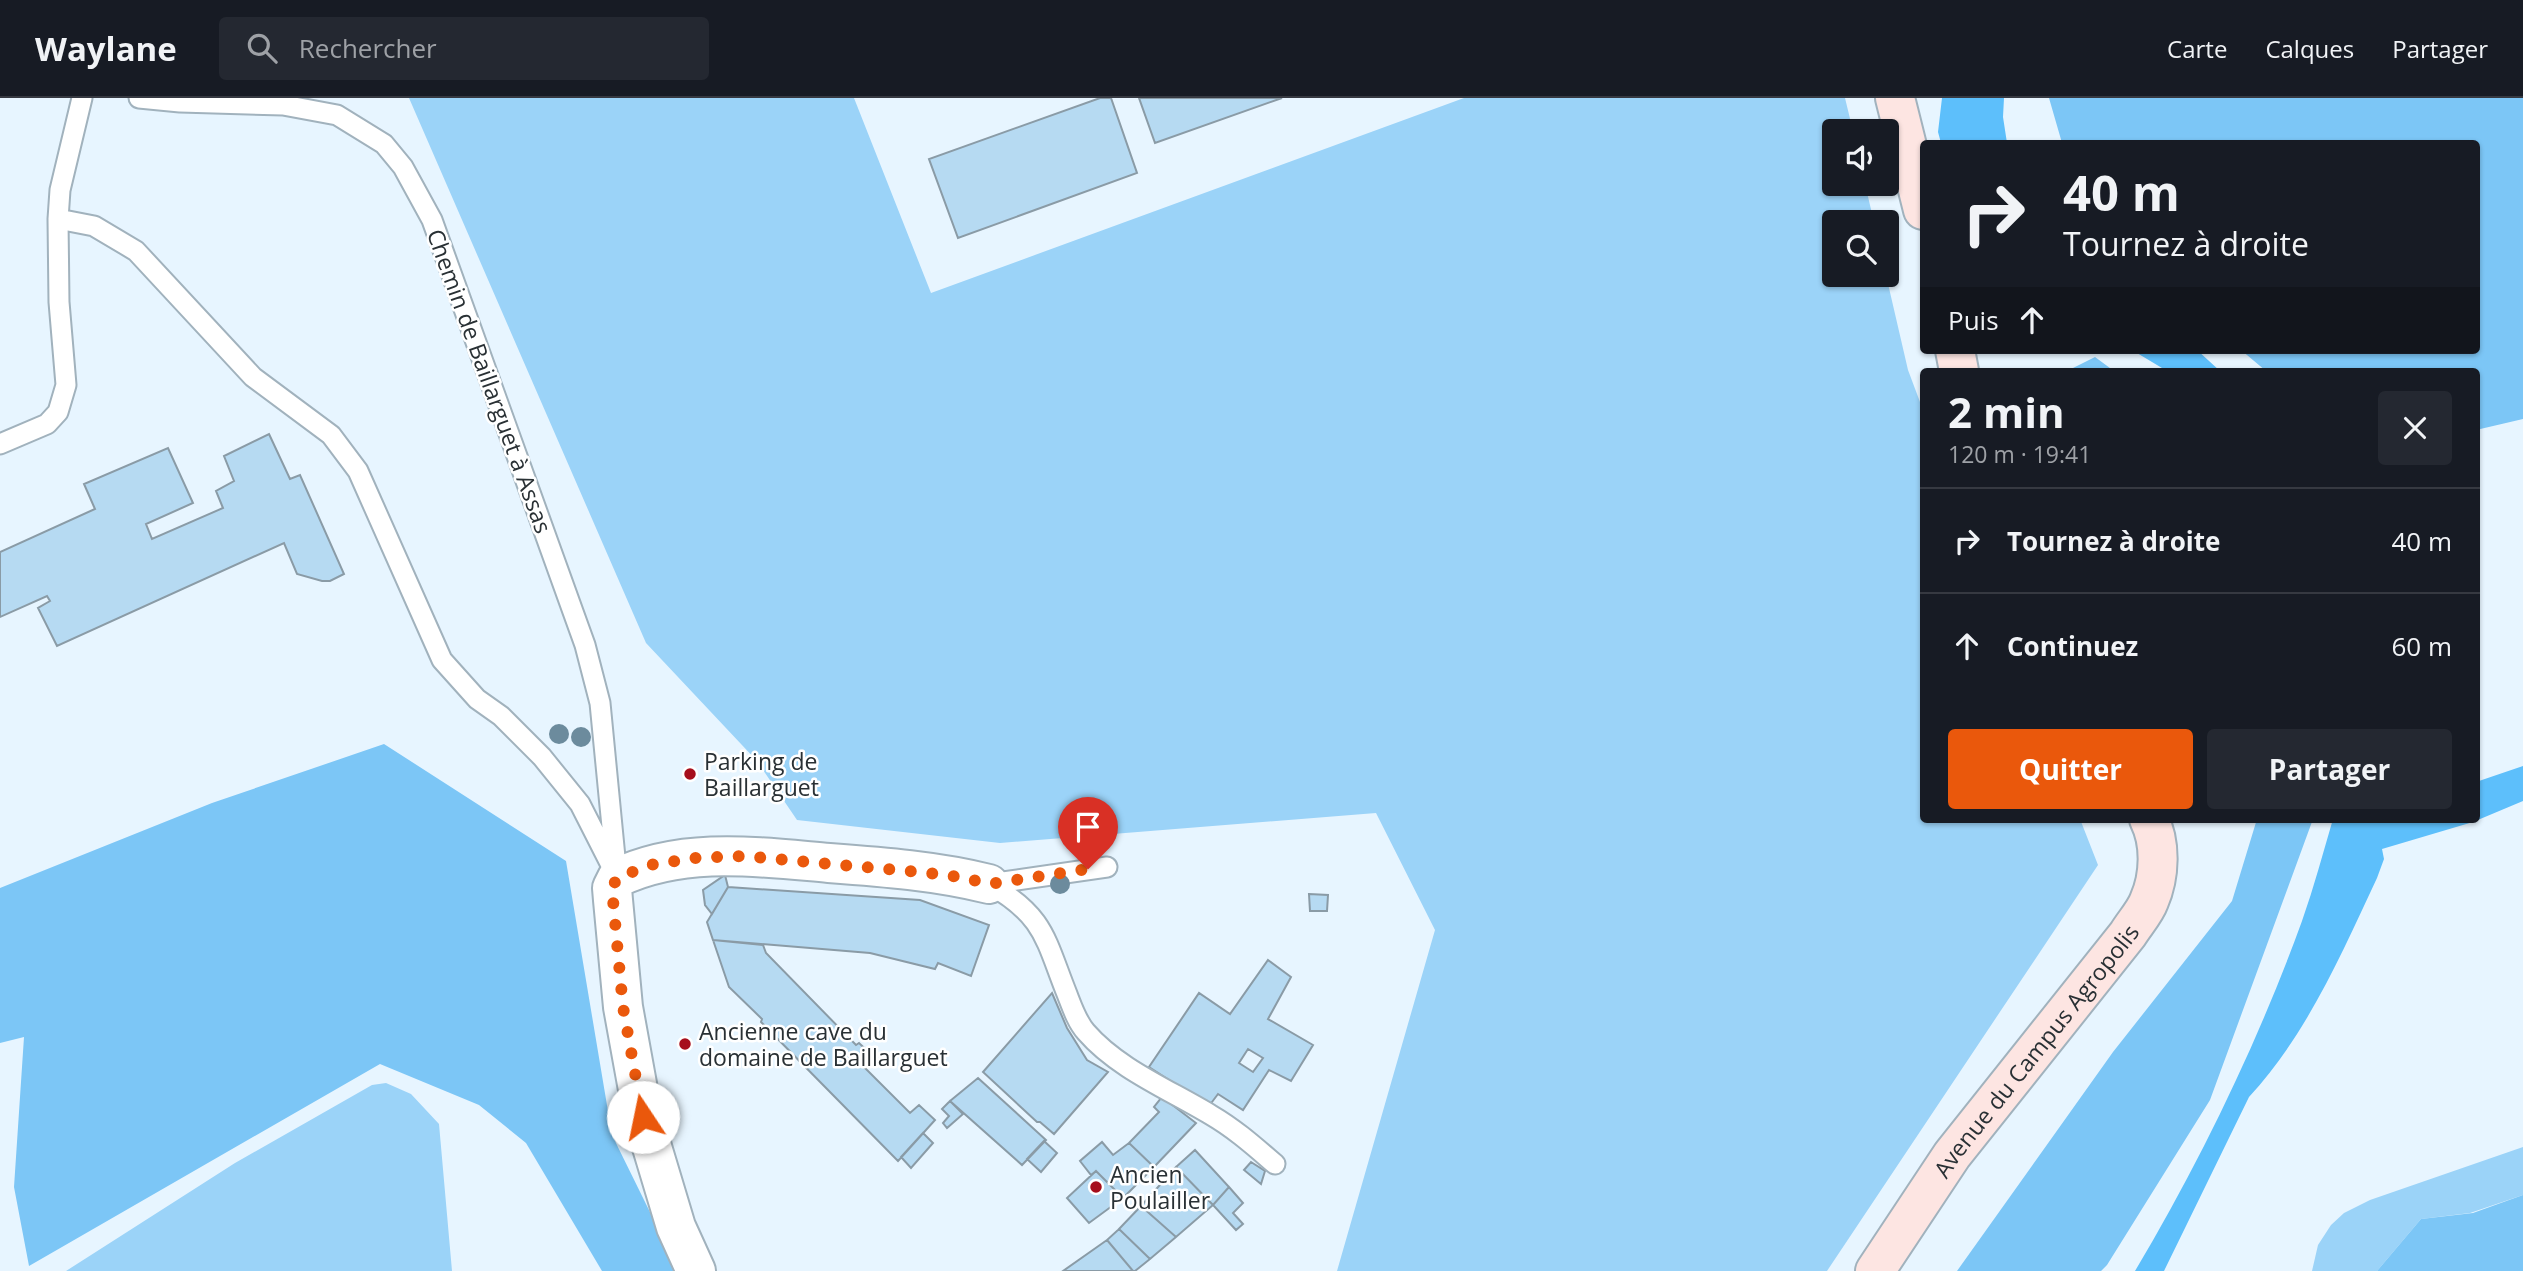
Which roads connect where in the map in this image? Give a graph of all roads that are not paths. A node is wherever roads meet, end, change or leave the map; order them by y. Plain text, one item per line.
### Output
1 (82, 98) edge
2 (139, 98) edge
3 (1895, 98) edge
4 (1920, 198) edge
5 (58, 219) junction
6 (0, 444) edge
7 (2151, 823) edge
8 (1107, 867) dead end
9 (617, 878) junction
10 (989, 884) junction
11 (1275, 1164) dead end
12 (696, 1271) edge
13 (1875, 1271) edge

1 - 5 lane
2 - 9 lane, Chemin de Baillarguet à Assas
3 - 4 street
5 - 6 lane
5 - 9 lane
7 - 13 street, Avenue du Campus Agropolis
8 - 10 lane
9 - 10 street
9 - 12 street
10 - 11 lane

